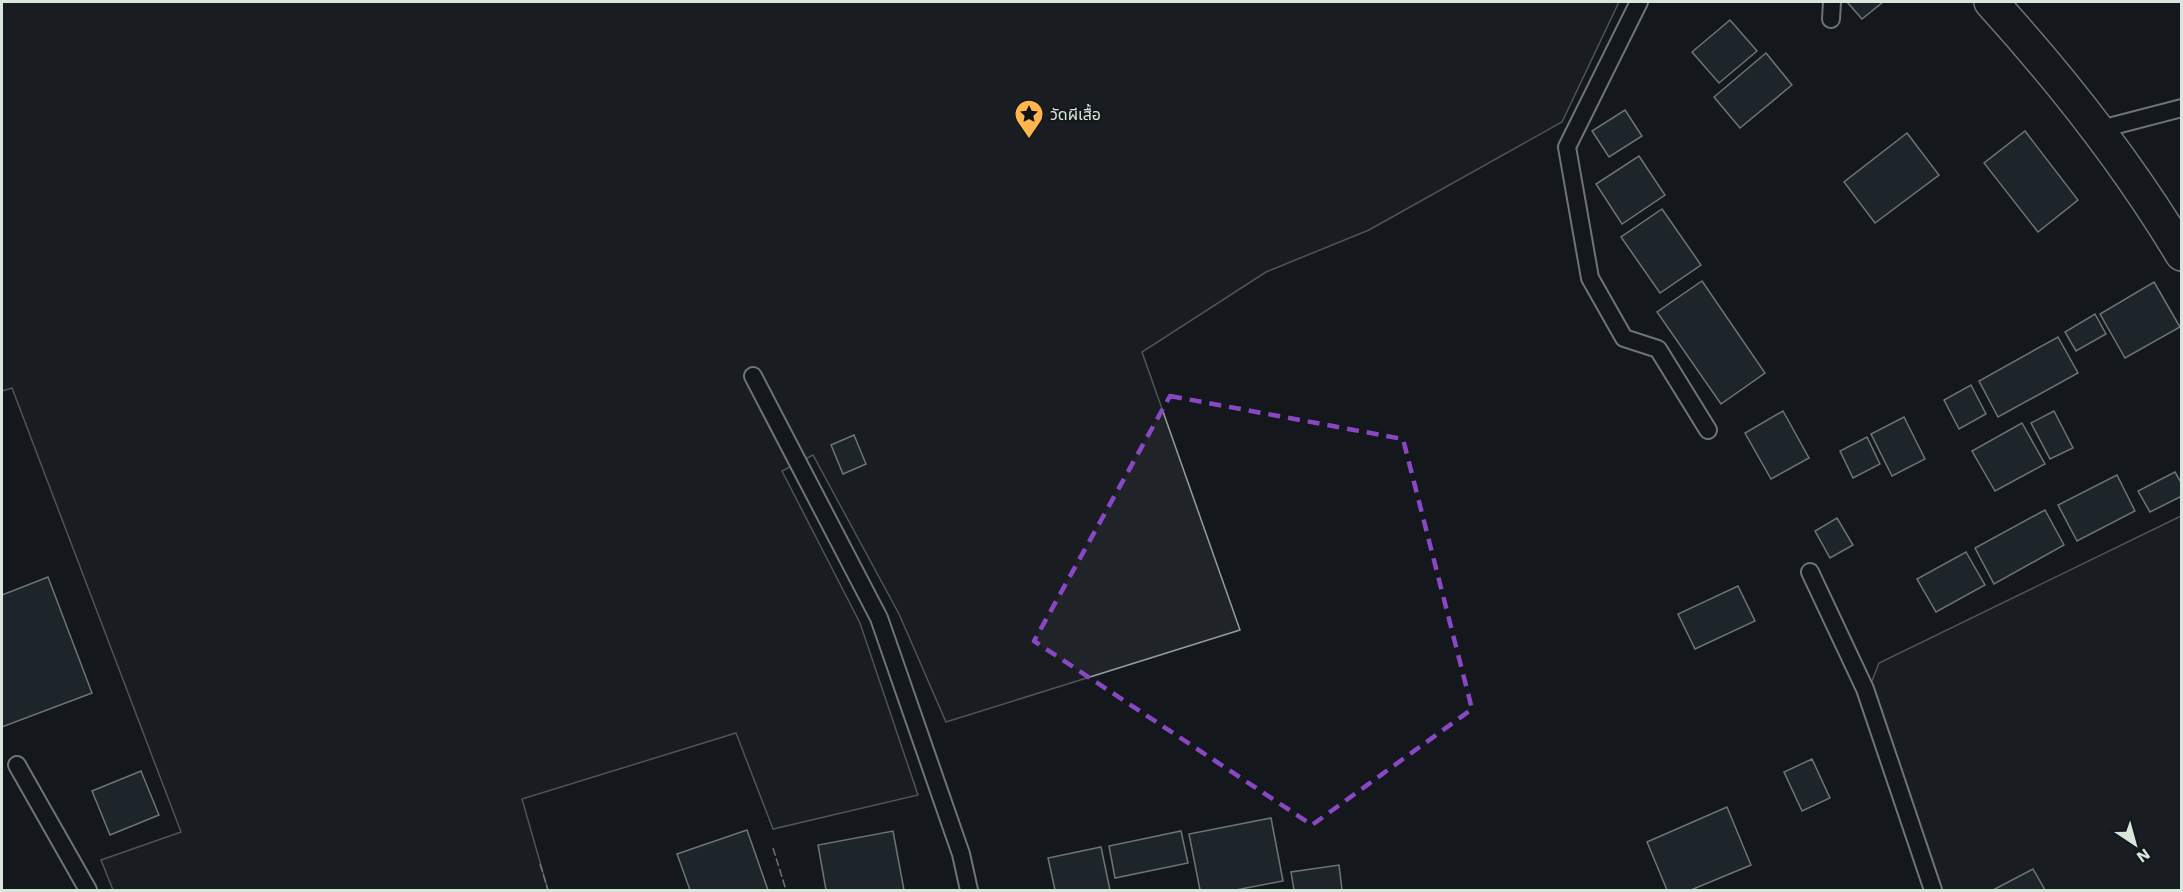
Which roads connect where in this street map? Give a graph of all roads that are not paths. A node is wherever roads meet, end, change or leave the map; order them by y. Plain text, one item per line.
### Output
1 (1639, 2) edge
2 (1832, 2) edge
3 (1991, 2) edge
4 (1831, 19) dead end
5 (2181, 108) edge
6 (2097, 130) junction
7 (2181, 254) edge
8 (753, 376) dead end
9 (1708, 430) dead end
10 (1810, 572) dead end
11 (17, 765) dead end
12 (88, 891) edge
13 (969, 891) edge
14 (1933, 891) edge

1 - 9 lane
2 - 4 lane
3 - 6 street
5 - 6 lane
6 - 7 street
8 - 13 lane
10 - 14 lane
11 - 12 lane

